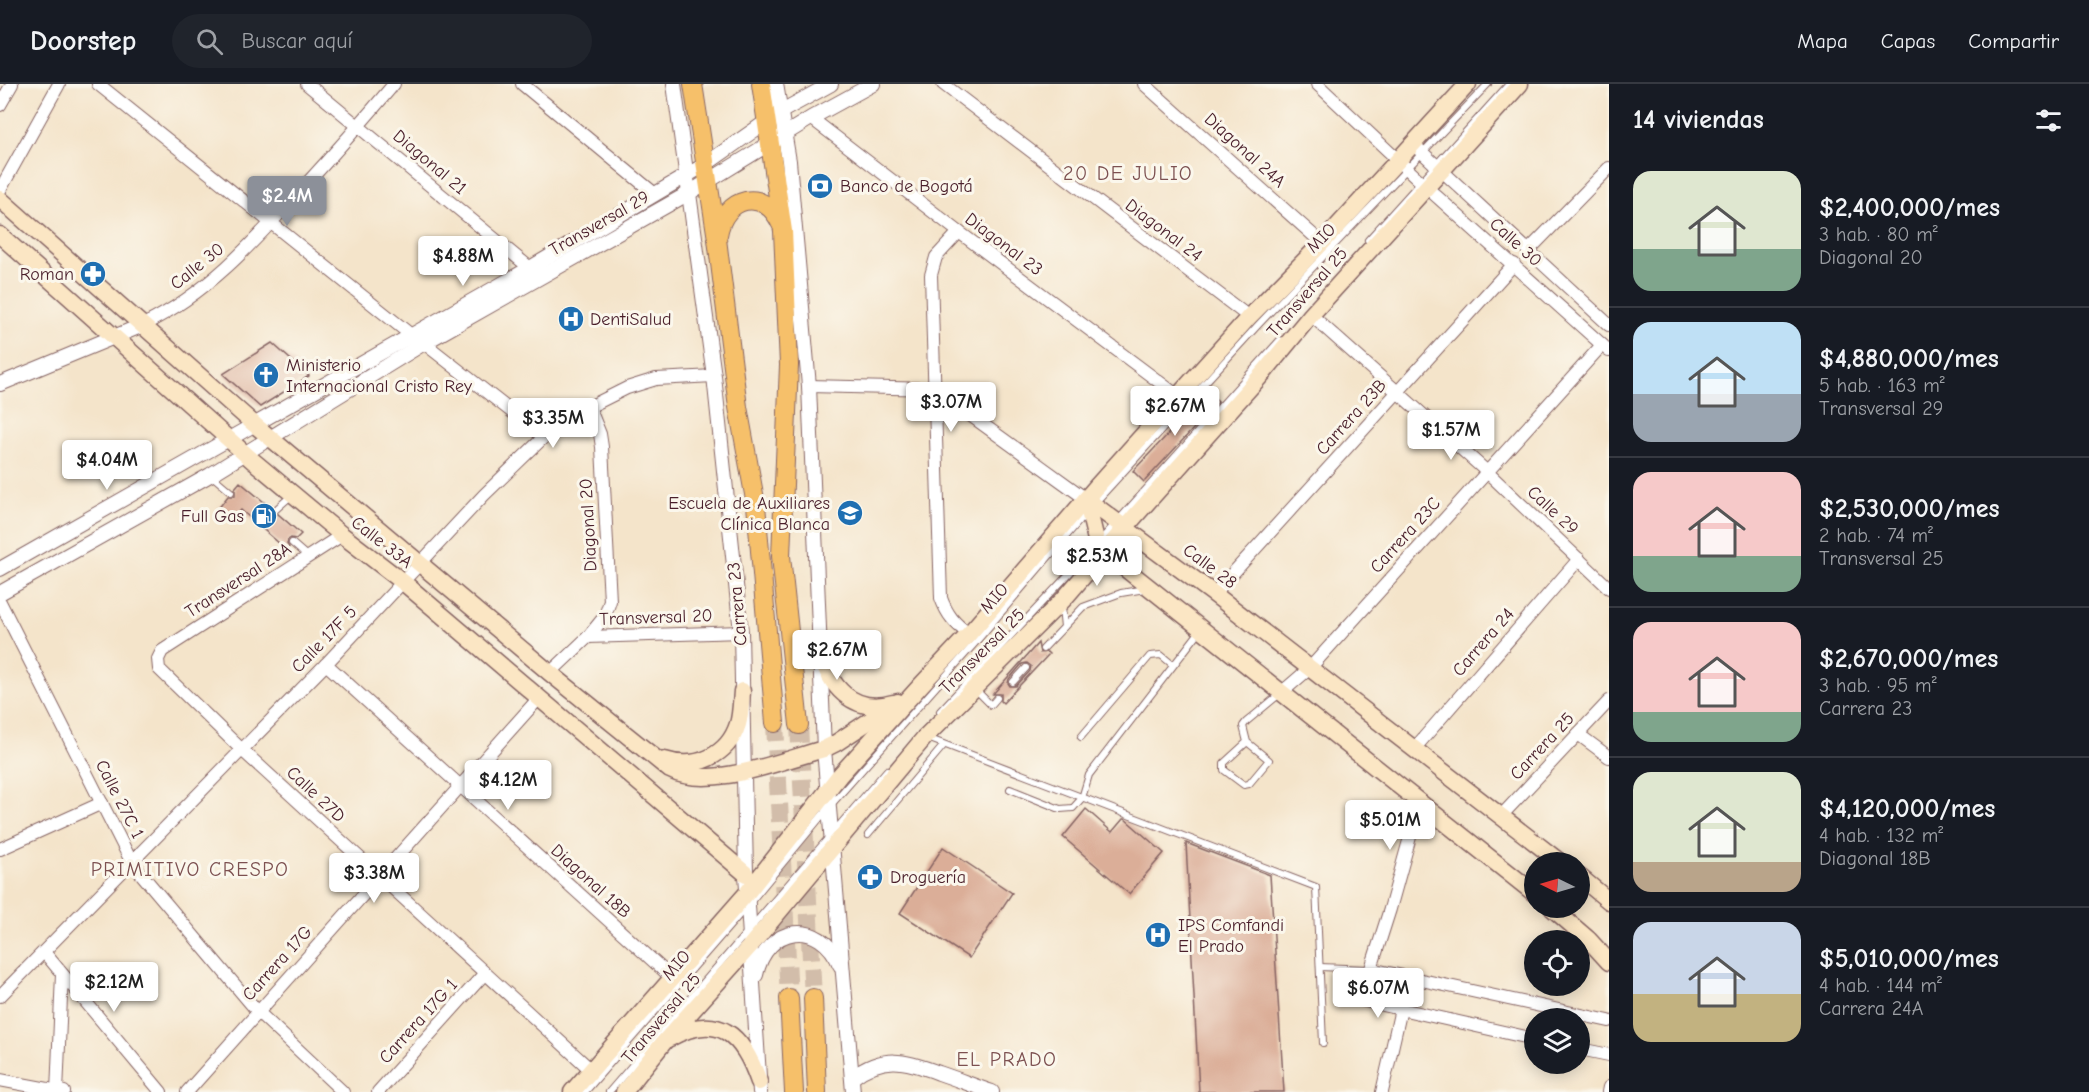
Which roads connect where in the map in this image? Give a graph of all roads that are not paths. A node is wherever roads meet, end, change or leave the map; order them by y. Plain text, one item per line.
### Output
1 (12, 84) edge
2 (59, 84) edge
3 (98, 84) edge
4 (307, 84) edge
5 (394, 84) edge
6 (522, 84) edge
7 (674, 84) edge
8 (693, 84) edge
9 (761, 84) edge
10 (776, 84) edge
11 (831, 84) edge
12 (873, 84) edge
13 (943, 84) edge
14 (1144, 84) edge
15 (1317, 84) edge
16 (1468, 84) edge
17 (1488, 84) edge
18 (1509, 84) edge
19 (1520, 84) edge
20 (0, 105) edge
21 (773, 117) junction
22 (811, 118) junction
23 (360, 126) junction
24 (785, 134) junction
25 (769, 144) junction
26 (1418, 148) junction
27 (1403, 164) junction
28 (1439, 167) junction
29 (1609, 168) edge
30 (707, 172) junction
31 (687, 175) junction
32 (1424, 184) junction
33 (0, 190) edge
34 (689, 193) junction
35 (655, 194) junction
36 (0, 199) edge
37 (271, 223) junction
38 (783, 231) junction
39 (959, 232) junction
40 (0, 235) edge
41 (717, 239) junction
42 (1322, 243) junction
43 (1365, 243) dead end
44 (1528, 251) junction
45 (1358, 252) dead end
46 (1514, 264) junction
47 (530, 268) junction
48 (1311, 315) junction
49 (1249, 317) junction
50 (143, 325) junction
51 (1609, 325) edge
52 (411, 335) junction
53 (114, 338) junction
54 (424, 343) junction
55 (1606, 348) edge
56 (714, 376) junction
57 (0, 384) edge
58 (809, 386) junction
59 (934, 389) junction
60 (1397, 393) junction
61 (1178, 396) junction
62 (589, 407) junction
63 (255, 425) junction
64 (544, 437) junction
65 (271, 438) junction
66 (229, 440) junction
67 (244, 454) junction
68 (1486, 471) junction
69 (210, 475) junction
70 (231, 492) dead end
71 (292, 495) junction
72 (1090, 504) junction
73 (274, 511) dead end
74 (1122, 524) junction
75 (342, 535) junction
76 (292, 543) dead end
77 (1101, 548) junction
78 (308, 556) junction
79 (1579, 559) junction
80 (419, 564) junction
81 (0, 569) edge
82 (403, 582) junction
83 (1150, 588) junction
84 (1609, 588) edge
85 (0, 593) edge
86 (1214, 594) junction
87 (1063, 600) junction
88 (0, 602) edge
89 (1064, 627) junction
90 (1201, 629) junction
91 (741, 632) junction
92 (969, 634) junction
93 (588, 637) junction
94 (820, 649) junction
95 (1043, 649) dead end
96 (158, 659) joint
97 (326, 664) junction
98 (1173, 665) junction
99 (1026, 668) dead end
100 (1310, 668) junction
101 (550, 673) junction
102 (1013, 682) dead end
103 (922, 684) junction
104 (973, 688) junction
105 (742, 691) junction
106 (1281, 693) junction
107 (539, 698) junction
108 (997, 698) dead end
109 (900, 700) junction
110 (1609, 701) edge
111 (775, 723) tunnel mouth
112 (799, 725) tunnel mouth
113 (1578, 734) junction
114 (925, 737) junction
115 (1081, 737) dead end
116 (1247, 742) junction
117 (944, 745) junction
118 (241, 749) junction
119 (824, 749) junction
120 (1414, 749) junction
121 (648, 750) junction
122 (903, 751) dead end
123 (1609, 757) edge
124 (895, 760) dead end
125 (744, 772) junction
126 (460, 787) junction
127 (828, 789) junction
128 (1010, 789) dead end
129 (1082, 798) junction
130 (1420, 801) junction
131 (102, 803) junction
132 (829, 807) junction
133 (1501, 816) junction
134 (868, 835) dead end
135 (832, 840) junction
136 (0, 849) edge
137 (1547, 852) edge
138 (132, 863) junction
139 (746, 874) junction
140 (379, 877) junction
141 (1524, 885) edge
142 (1590, 885) edge
143 (748, 899) junction
144 (1609, 901) edge
145 (1564, 918) edge
146 (750, 938) junction
147 (44, 952) junction
148 (1609, 962) edge
149 (1320, 966) junction
150 (1371, 969) junction
151 (62, 974) junction
152 (485, 974) junction
153 (672, 978) junction
154 (845, 987) junction
155 (0, 996) edge
156 (754, 996) junction
157 (789, 998) tunnel mouth
158 (813, 998) tunnel mouth
159 (1401, 1009) junction
160 (257, 1011) junction
161 (1609, 1021) edge
162 (1524, 1037) edge
163 (664, 1042) junction
164 (1323, 1043) dead end
165 (1590, 1051) edge
166 (1609, 1055) edge
167 (591, 1070) junction
168 (0, 1080) edge
169 (853, 1085) edge
170 (759, 1087) edge
171 (1609, 1087) edge
172 (59, 1092) edge
173 (160, 1092) edge
174 (187, 1092) edge
175 (343, 1092) edge
176 (378, 1092) edge
177 (572, 1092) edge
178 (585, 1092) edge
179 (609, 1092) edge
180 (624, 1092) edge
181 (794, 1092) edge
182 (817, 1092) edge
183 (992, 1092) edge
184 (1382, 1092) edge
185 (1608, 1092) edge

1 - 20 street
2 - 33 street
3 - 37 street
4 - 23 street, Diagonal 21
5 - 23 street, Calle 30
6 - 35 street
7 - 31 street, Carrera 23
8 - 30 main road, Carrera 23
9 - 21 main road
10 - 21 street
11 - 21 street, Transversal 29
12 - 22 street, Transversal 29
13 - 49 street, Diagonal 24
14 - 42 street, Diagonal 24A
15 - 27 street, Calle 30
16 - 26 main road, Transversal 25
17 - 26 lane
18 - 28 lane
19 - 28 main road, Transversal 25
21 - 24 street
21 - 25 main road
21 - 30 street, Transversal 29
22 - 24 street, Transversal 29
22 - 39 street, Diagonal 23
23 - 37 street, Calle 30
23 - 47 street, Diagonal 21
24 - 25 street, Transversal 29
24 - 58 street
25 - 30 street, Transversal 29
25 - 38 main road
26 - 27 main road, Transversal 25
26 - 28 street, Calle 30
27 - 32 street, Calle 30
27 - 42 main road, Transversal 25
27 - 72 lane, MIO
28 - 32 main road, Transversal 25
28 - 44 street, Calle 30
29 - 44 street
30 - 31 street, Transversal 29
30 - 34 street, Transversal 29
30 - 41 main road, Carrera 23
31 - 34 street, Carrera 23
31 - 35 street, Transversal 29
32 - 43 lane, MIO
32 - 46 street, Calle 30
32 - 48 main road, Transversal 25
34 - 54 street, Transversal 29
34 - 56 street, Carrera 23
35 - 47 street, Transversal 29
36 - 50 main road, Calle 33A
37 - 50 street, Calle 30
37 - 52 street
38 - 41 main road
38 - 112 main road
39 - 59 street
39 - 61 street, Diagonal 23
40 - 53 main road, Calle 33A
41 - 111 main road, Carrera 23
42 - 49 main road, Transversal 25
44 - 51 street, Calle 30
45 - 74 lane, MIO
46 - 55 street, Calle 30
46 - 60 street, Carrera 23B
47 - 52 street, Transversal 29
48 - 60 street, Calle 29
48 - 74 main road, Transversal 25
49 - 61 main road, Transversal 25
50 - 53 street, Calle 30
50 - 63 main road, Calle 33A
52 - 63 street, Transversal 29
53 - 57 street, Calle 30
53 - 66 main road, Calle 33A
54 - 64 street
54 - 65 street, Transversal 29
55 - 68 street, Carrera 23C
56 - 62 street, Calle 17F 5
56 - 91 street, Carrera 23
58 - 59 street
58 - 94 street
59 - 72 street
59 - 92 street
60 - 68 street, Calle 29
60 - 86 street, Carrera 23B
61 - 72 main road, Transversal 25
62 - 64 street, Calle 17F 5
62 - 93 street, Diagonal 20
63 - 65 main road, Calle 33A
63 - 66 street, Transversal 29
64 - 80 street, Calle 17F 5
65 - 67 street, Transversal 29
65 - 80 main road, Calle 33A
66 - 67 main road, Calle 33A
66 - 81 street, Transversal 29
67 - 69 street, Transversal 29
67 - 71 main road, Calle 33A
68 - 79 street, Calle 29
68 - 100 street, Carrera 23C
69 - 70 lane
69 - 85 street, Transversal 29
71 - 73 lane
71 - 75 main road, Calle 33A
72 - 74 main road, Calle 28
72 - 77 main road
72 - 92 main road, Transversal 25
72 - 132 lane, MIO
74 - 77 main road, Transversal 25
74 - 86 main road, Calle 28
75 - 78 street, Transversal 28A
75 - 82 main road, Calle 33A
76 - 78 lane
77 - 83 main road
77 - 87 main road, Transversal 25
77 - 122 lane, MIO
78 - 96 street, Transversal 28A
79 - 84 street, Calle 29
79 - 120 street, Carrera 24
80 - 82 street, Calle 17F 5
80 - 101 main road, Calle 33A
82 - 97 street, Calle 17F 5
82 - 107 main road, Calle 33A
83 - 89 lane
83 - 90 main road
86 - 100 main road, Calle 28
87 - 89 lane
87 - 104 main road, Transversal 25
88 - 131 street, Calle 27C 1
89 - 95 lane
90 - 98 lane
90 - 106 main road
91 - 93 street, Transversal 20
91 - 105 street, Carrera 23
92 - 103 main road, Transversal 25
93 - 101 street, Transversal 20
94 - 109 main road
94 - 119 street
96 - 118 street, Calle 27D
97 - 118 street, Calle 17F 5
97 - 126 street, Diagonal 18B
98 - 115 lane
98 - 129 lane
99 - 102 lane
100 - 106 street, Carrera 23C
100 - 120 main road, Calle 28
101 - 121 main road, Calle 33A
103 - 109 main road, Transversal 25
103 - 127 main road, Transversal 25
104 - 108 lane
104 - 114 main road, Transversal 25
105 - 121 main road
105 - 125 street, Carrera 23
106 - 116 lane
106 - 130 main road
107 - 126 street, Carrera 17G
107 - 139 main road, Calle 33A
109 - 119 main road, Transversal 25
110 - 113 street, Carrera 25
113 - 123 street
113 - 133 street, Carrera 25
114 - 117 lane
114 - 135 main road, Transversal 25
116 - 116 lane
117 - 129 lane
117 - 134 lane
118 - 138 street, Calle 17F 5
118 - 140 street, Calle 27D
119 - 125 main road, Transversal 25
119 - 127 street
120 - 133 main road, Calle 28
121 - 125 main road, Calle 33A
124 - 135 lane
125 - 139 street, Carrera 23
126 - 140 street, Carrera 17G
126 - 153 street, Diagonal 18B
127 - 132 street
127 - 143 main road, Transversal 25
128 - 129 lane
129 - 149 lane
130 - 141 main road
130 - 150 street
131 - 136 street
131 - 138 street, Calle 27C 1
132 - 135 street
132 - 143 lane, MIO
133 - 137 main road, Calle 28
135 - 146 main road, Transversal 25
135 - 154 street
138 - 147 street, Calle 17F 5
138 - 160 street, Calle 27C 1
139 - 143 street, Carrera 23
140 - 152 street, Calle 27D
140 - 160 street, Carrera 17G
142 - 144 main road
143 - 146 street, Carrera 23
143 - 153 main road, Transversal 25
143 - 178 lane, MIO
145 - 148 main road
146 - 156 street, Carrera 23
146 - 163 main road, Transversal 25
146 - 179 lane, MIO
147 - 151 street
147 - 155 street, Calle 17F 5
149 - 150 lane
149 - 164 lane
150 - 159 street
150 - 161 street
151 - 172 street
151 - 173 street
152 - 167 street, Calle 27D
152 - 176 street, Carrera 17G 1
153 - 167 main road, Transversal 25
154 - 156 street
154 - 169 street
156 - 170 street, Carrera 23
157 - 181 main road
158 - 182 main road
159 - 162 street
159 - 184 street
160 - 174 street, Carrera 17G
160 - 175 street, Calle 27C 1
163 - 170 main road
163 - 180 main road, Transversal 25
165 - 166 street
167 - 177 main road, Transversal 25
168 - 172 street
169 - 183 street
171 - 185 street

